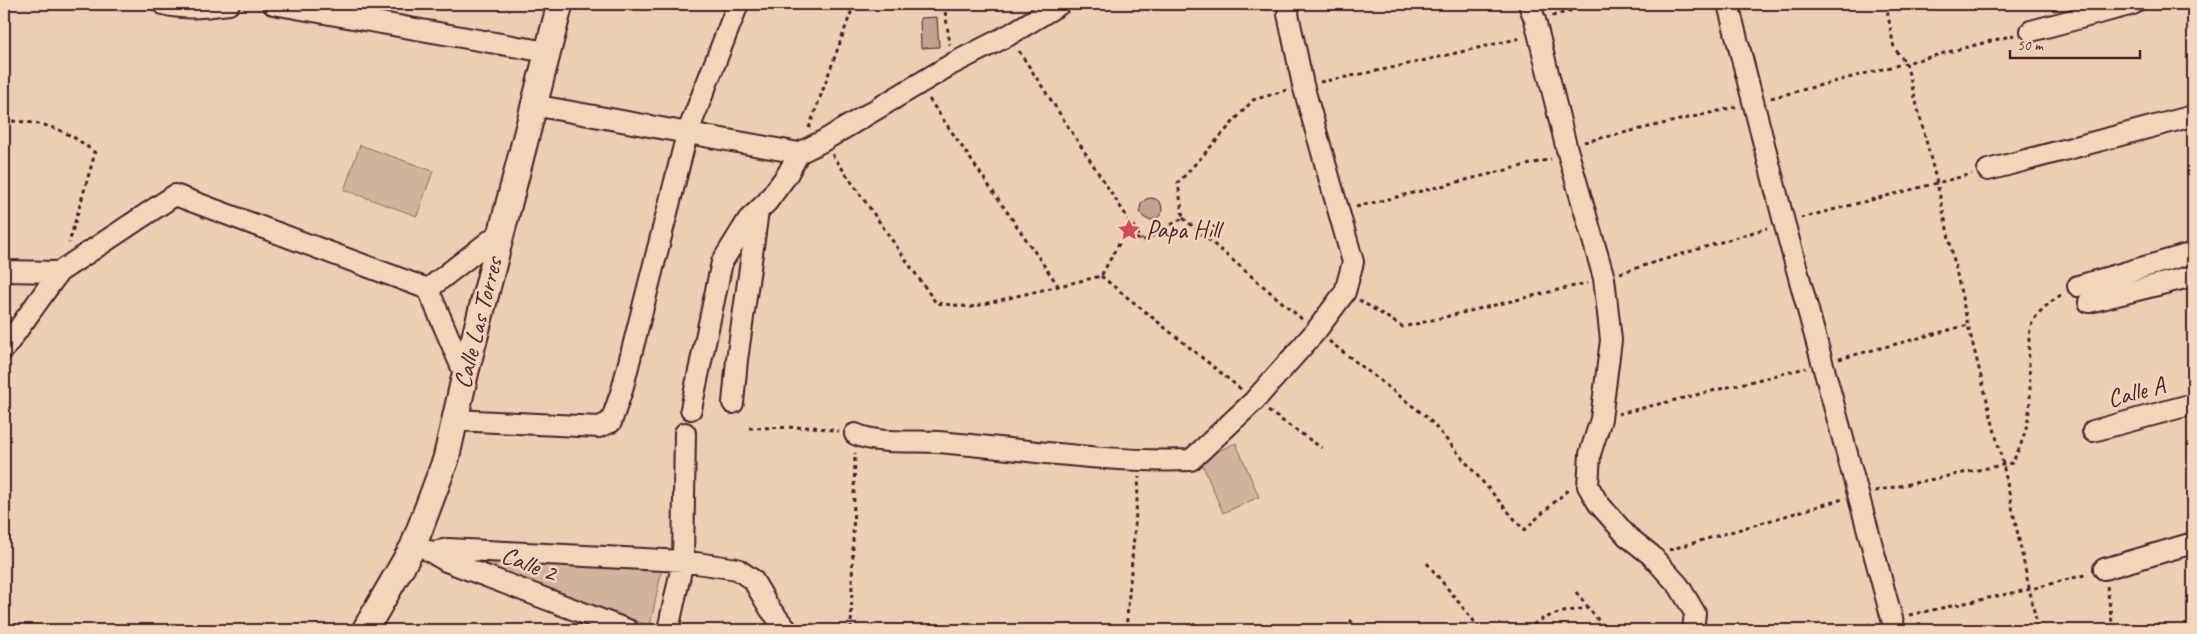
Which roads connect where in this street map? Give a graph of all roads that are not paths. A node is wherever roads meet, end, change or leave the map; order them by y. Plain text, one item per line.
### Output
1 (163, 4) edge
2 (229, 4) edge
3 (273, 4) edge
4 (560, 4) edge
5 (738, 4) edge
6 (1060, 4) edge
7 (1289, 4) edge
8 (1728, 4) edge
9 (2132, 4) edge
10 (1534, 19) edge
11 (2032, 30) road end
12 (547, 52) junction
13 (533, 105) junction
14 (2193, 116) edge
15 (687, 134) junction
16 (799, 153) junction
17 (1988, 170) road end
18 (758, 212) junction
19 (501, 232) junction
20 (2193, 253) edge
21 (4, 270) edge
22 (59, 272) junction
23 (2193, 276) edge
24 (428, 290) junction
25 (4, 349) edge
26 (465, 375) junction
27 (733, 403) dead end
28 (2193, 404) edge
29 (691, 409) dead end
30 (455, 420) junction
31 (2093, 431) dead end
32 (685, 433) dead end
33 (855, 434) road end
34 (2193, 543) edge
35 (423, 550) junction
36 (684, 561) junction
37 (2104, 569) road end
38 (1894, 624) edge
39 (365, 630) edge
40 (628, 630) edge
41 (668, 630) edge
42 (787, 630) edge
43 (1693, 630) edge

1 - 2 street
3 - 12 street
4 - 12 street, Calle Las Torres
5 - 15 street
6 - 16 street
7 - 33 street
8 - 38 street
9 - 11 street
10 - 43 street
12 - 13 street, Calle Las Torres
13 - 15 street
13 - 19 street, Calle Las Torres
14 - 17 street
15 - 16 street
15 - 30 street
16 - 18 street
18 - 27 street
18 - 29 street
19 - 24 street
19 - 26 street, Calle Las Torres
20 - 23 street
21 - 22 street
22 - 24 street
22 - 25 street
24 - 26 street
26 - 30 street, Calle Las Torres
28 - 31 street, Calle A
30 - 35 street, Calle Las Torres
32 - 36 street
34 - 37 street
35 - 36 street
35 - 39 street, Calle Las Torres
35 - 40 street, Calle 2
36 - 41 street
36 - 42 street

